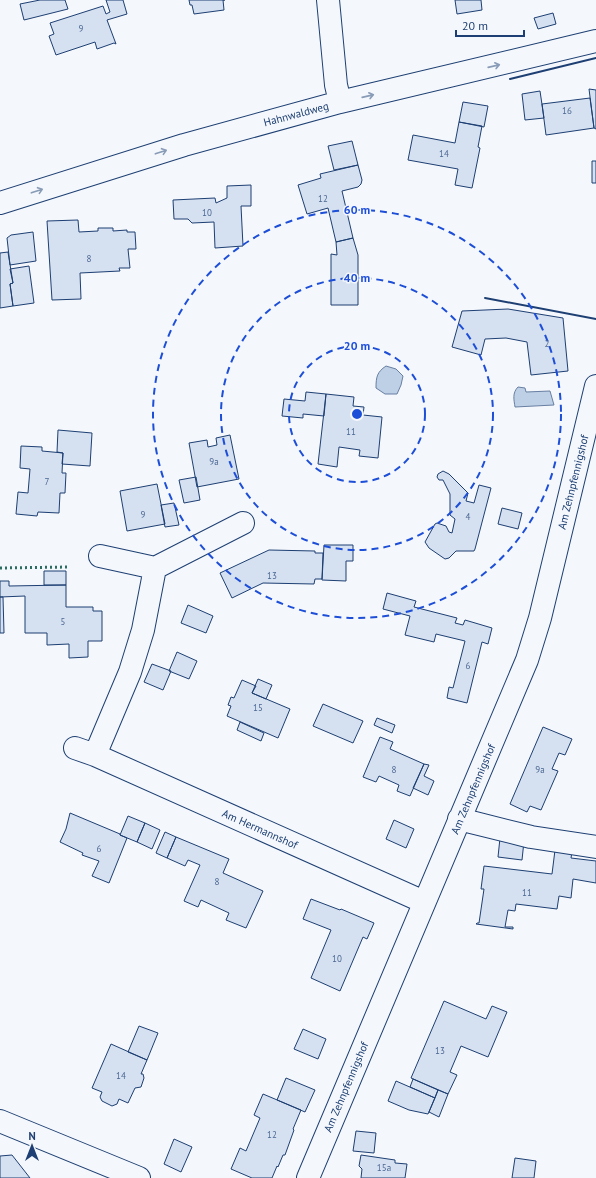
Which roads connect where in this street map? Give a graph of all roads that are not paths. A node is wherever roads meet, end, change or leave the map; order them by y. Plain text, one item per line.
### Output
1 (328, 0) edge
2 (596, 41) edge
3 (340, 102) junction
4 (0, 203) edge
5 (596, 386) edge
6 (243, 523) dead end
7 (100, 556) dead end
8 (155, 568) junction
9 (75, 748) dead end
10 (96, 755) junction
11 (460, 820) junction
12 (596, 847) edge
13 (424, 902) junction
14 (0, 1121) edge
15 (139, 1178) edge
16 (308, 1178) edge

1 - 3 street
3 -> 2 street, Hahnwaldweg
4 -> 3 street, Hahnwaldweg
5 - 11 street, Am Zehnpfennigshof
6 - 8 street
7 - 8 street
8 - 10 street
9 - 10 street, Am Hermannshof
10 - 13 street, Am Hermannshof
11 - 12 street
11 - 13 street, Am Zehnpfennigshof
13 - 16 street, Am Zehnpfennigshof
14 - 15 street

